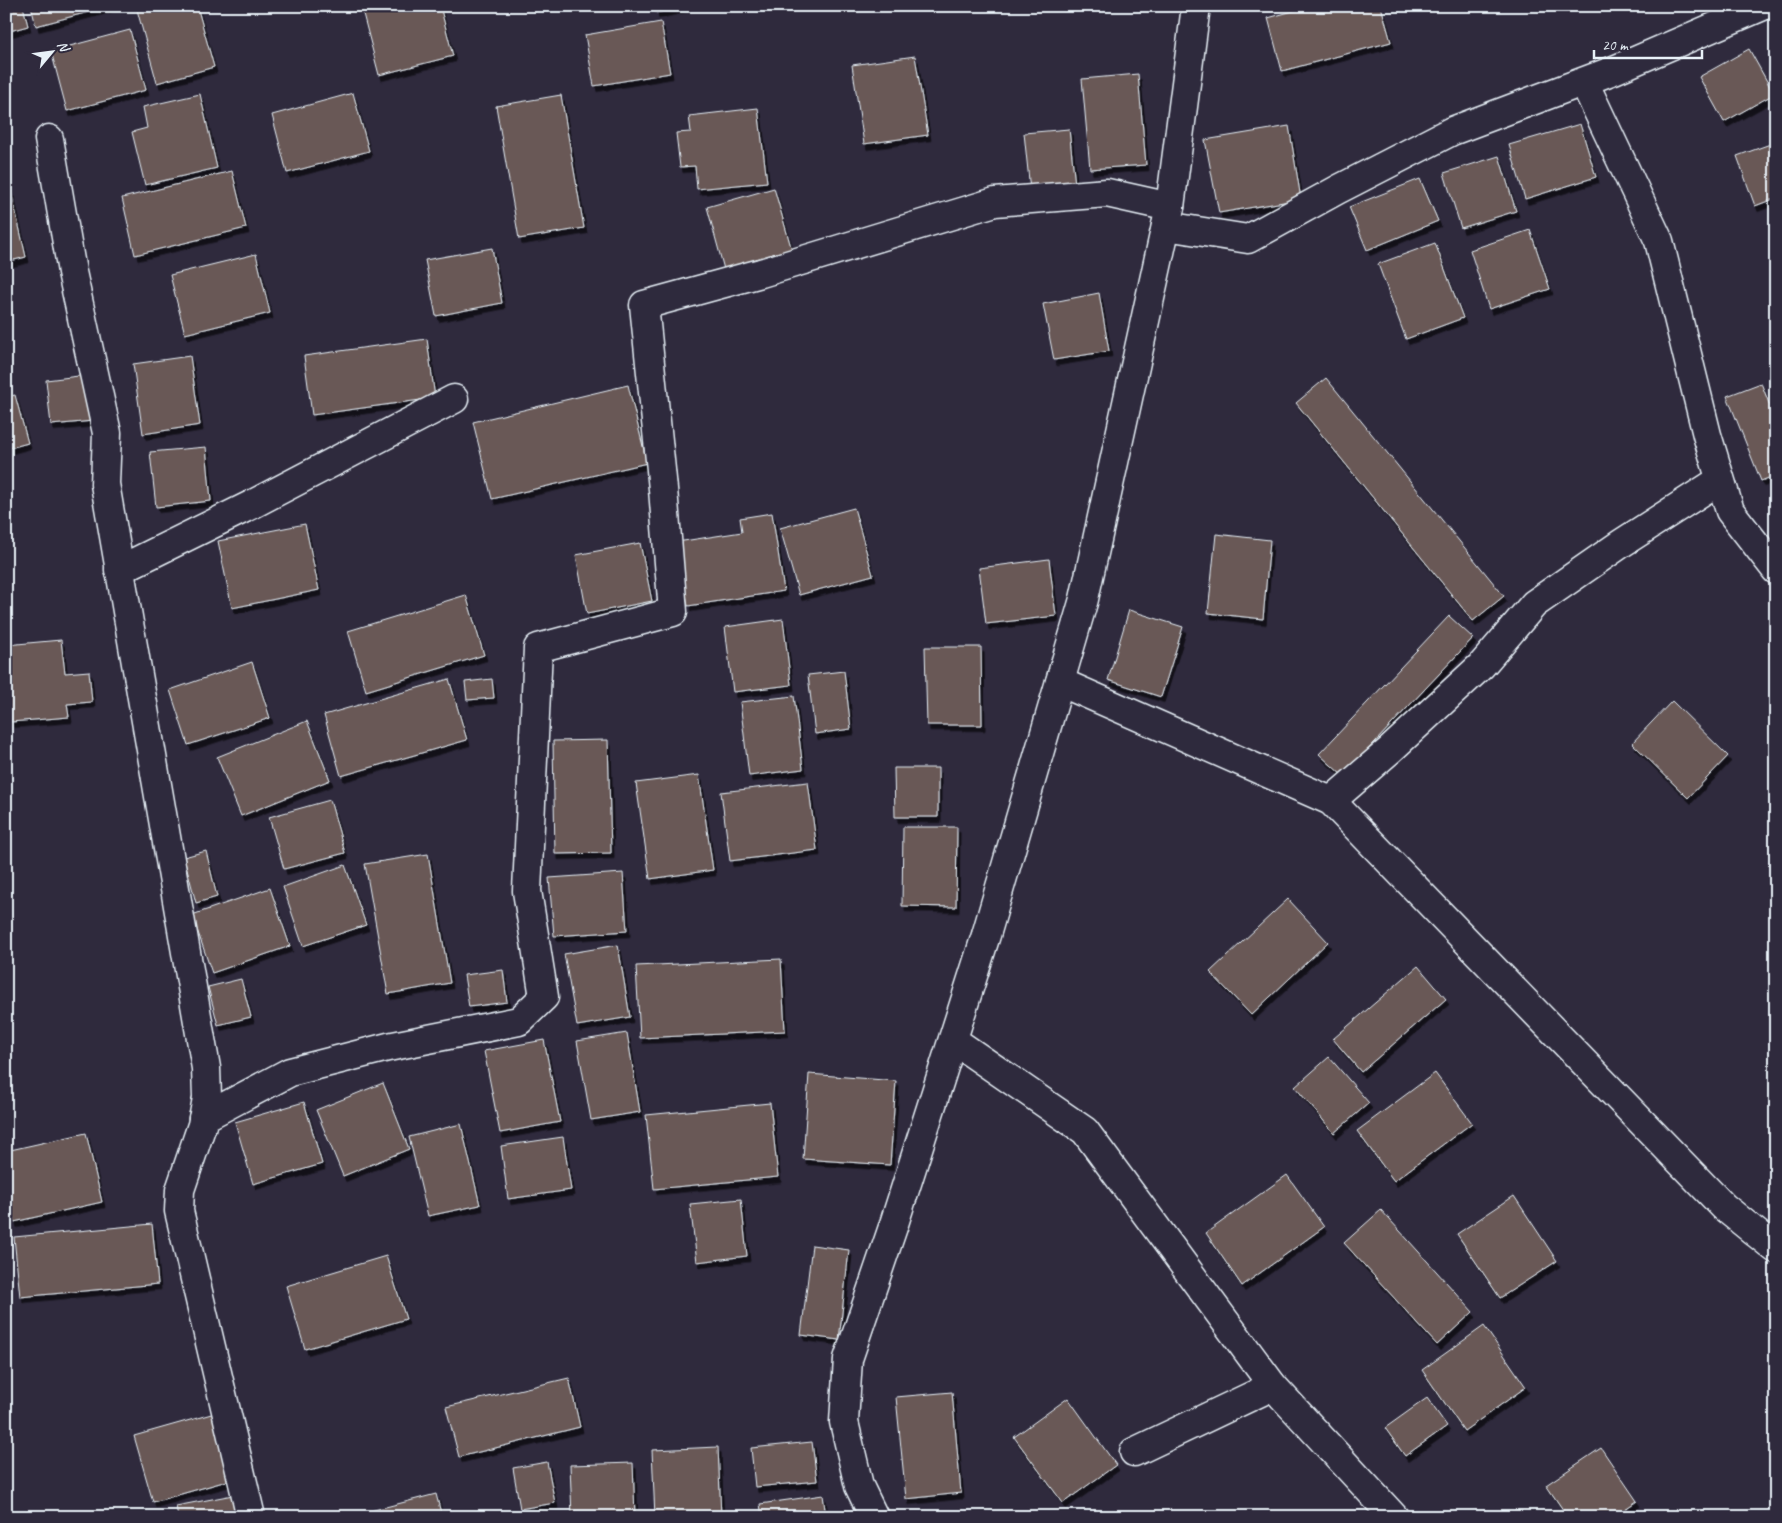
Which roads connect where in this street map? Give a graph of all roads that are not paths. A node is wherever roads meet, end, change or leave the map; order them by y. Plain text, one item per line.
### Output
1 (1196, 6) edge
2 (1763, 6) edge
3 (1738, 12) edge
4 (1584, 82) junction
5 (49, 139) dead end
6 (1168, 217) junction
7 (454, 399) dead end
8 (1720, 480) junction
9 (120, 570) junction
10 (1776, 570) edge
11 (1060, 682) junction
12 (1331, 801) junction
13 (953, 1040) junction
14 (203, 1118) junction
15 (1776, 1249) edge
16 (1273, 1386) junction
17 (1134, 1452) dead end
18 (251, 1517) edge
19 (874, 1517) edge
20 (1394, 1517) edge

1 - 6 street
2 - 3 street
3 - 4 street
4 - 6 street
4 - 8 street
5 - 9 street
6 - 11 street
6 - 14 street
7 - 9 street
8 - 10 street
8 - 12 street
9 - 14 street
11 - 12 street
11 - 13 street
12 - 15 street
13 - 16 street
13 - 19 street
14 - 18 street
16 - 17 street
16 - 20 street

